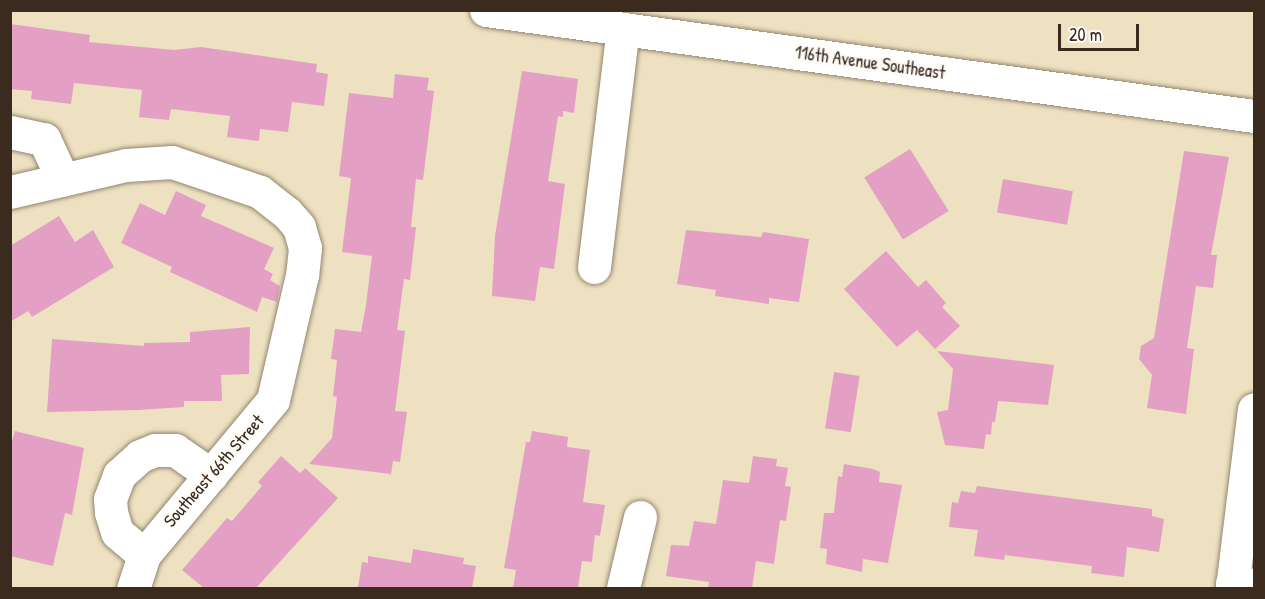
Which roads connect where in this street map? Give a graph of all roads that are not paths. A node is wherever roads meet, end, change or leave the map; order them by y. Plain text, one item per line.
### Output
1 (486, 10) edge
2 (623, 29) junction
3 (1254, 116) edge
4 (10, 132) edge
5 (63, 180) junction
6 (10, 192) edge
7 (594, 267) dead end
8 (1254, 409) edge
9 (211, 475) junction
10 (640, 517) dead end
11 (144, 555) junction
12 (1240, 586) edge
13 (134, 588) edge
14 (623, 588) edge

1 - 2 street, 116th Avenue Southeast
2 - 3 street, 116th Avenue Southeast
2 - 7 street
4 - 5 street
5 - 6 street
5 - 9 street, Southeast 66th Street
8 - 12 street
9 - 11 street, Southeast 66th Street
9 - 11 street
10 - 14 street
11 - 13 street, Southeast 66th Street

